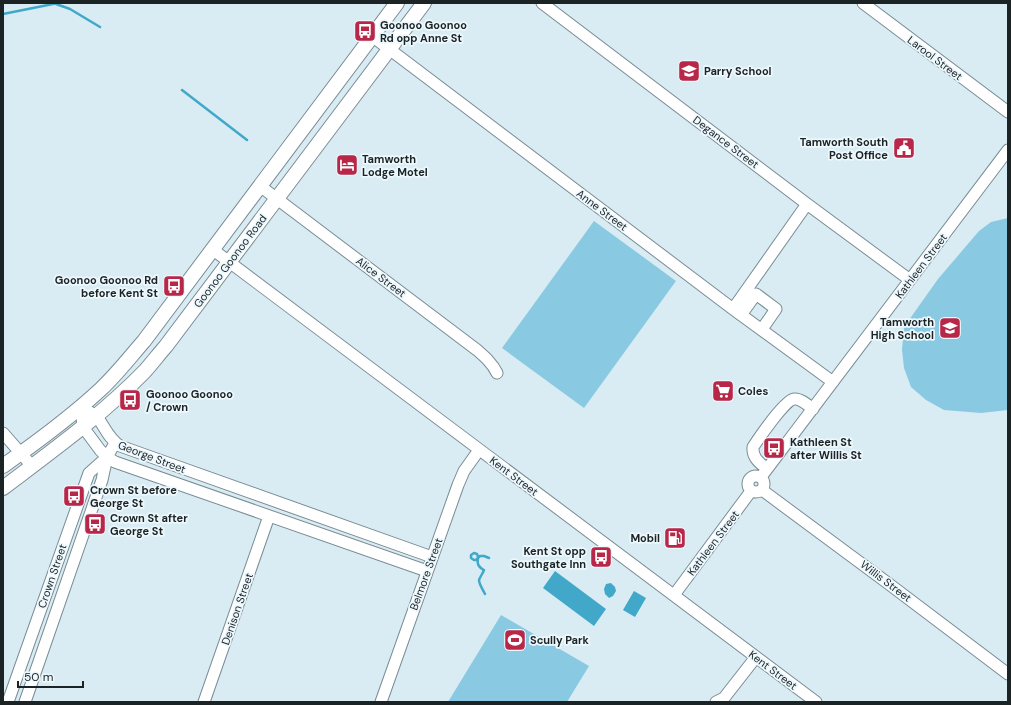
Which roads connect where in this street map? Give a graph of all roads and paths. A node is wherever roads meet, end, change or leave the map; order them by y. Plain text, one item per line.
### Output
1 (397, 3) edge
2 (424, 3) edge
3 (542, 3) edge
4 (863, 3) edge
5 (372, 36) junction
6 (389, 48) junction
7 (1008, 112) edge
8 (1008, 150) edge
9 (260, 186) junction
10 (277, 199) junction
11 (807, 204) junction
12 (212, 249) junction
13 (229, 262) junction
14 (910, 280) junction
15 (737, 312) junction
16 (762, 329) junction
17 (497, 373) dead end
18 (833, 382) junction
19 (81, 407) junction
20 (813, 409) junction
21 (97, 416) junction
22 (83, 426) junction
23 (3, 433) edge
24 (115, 443) junction
25 (479, 450) junction
26 (21, 453) junction
27 (107, 457) junction
28 (3, 466) edge
29 (32, 466) junction
30 (764, 473) junction
31 (3, 488) edge
32 (757, 490) junction
33 (269, 516) junction
34 (432, 557) junction
35 (427, 571) junction
36 (674, 596) junction
37 (756, 657) junction
38 (1008, 674) edge
39 (8, 702) edge
40 (25, 702) edge
41 (204, 702) edge
42 (381, 702) edge
43 (716, 702) edge
44 (816, 702) edge

1 - 5 main road, Goonoo Goonoo Road
2 - 6 main road, Goonoo Goonoo Road
3 - 11 street, Degance Street
4 - 7 street, Larool Street
5 - 6 street, Anne Street
5 - 9 main road, Goonoo Goonoo Road
6 - 10 main road, Goonoo Goonoo Road
6 - 15 street, Anne Street
8 - 14 street, Kathleen Street
9 - 10 street, Alice Street
9 - 12 main road, Goonoo Goonoo Road
10 - 13 main road, Goonoo Goonoo Road
10 - 17 street, Alice Street
11 - 14 street, Degance Street
11 - 15 street
12 - 13 street, Kent Street
12 - 19 main road, Goonoo Goonoo Road
13 - 21 main road, Goonoo Goonoo Road
13 - 25 street, Kent Street
14 - 18 street, Kathleen Street
15 - 16 street, Anne Street
15 - 16 street
16 - 18 street, Anne Street
18 - 20 street, Kathleen Street
19 - 21 street, George Street
19 - 22 street, George Street
19 - 26 main road, Goonoo Goonoo Road
20 - 30 street, Kathleen Street
20 - 30 street
21 - 22 main road, Goonoo Goonoo Road
21 - 24 street, George Street
22 - 27 street, George Street
22 - 29 main road, Goonoo Goonoo Road
23 - 26 street
24 - 27 street, Crown Street
24 - 34 street, George Street
25 - 34 street, Belmore Street
25 - 36 street, Kent Street
26 - 28 main road, Goonoo Goonoo Road
26 - 29 street
27 - 33 street, George Street
27 - 39 street, Crown Street
27 - 40 street, Crown Street
29 - 31 main road, Goonoo Goonoo Road
30 - 32 street
30 - 32 street, Kathleen Street
32 - 36 street, Kathleen Street
32 - 38 street, Willis Street
33 - 35 street, George Street
33 - 41 street, Denison Street
34 - 35 street, Belmore Street
35 - 42 street, Belmore Street
36 - 37 street, Kent Street
37 - 43 street
37 - 44 street, Kent Street

